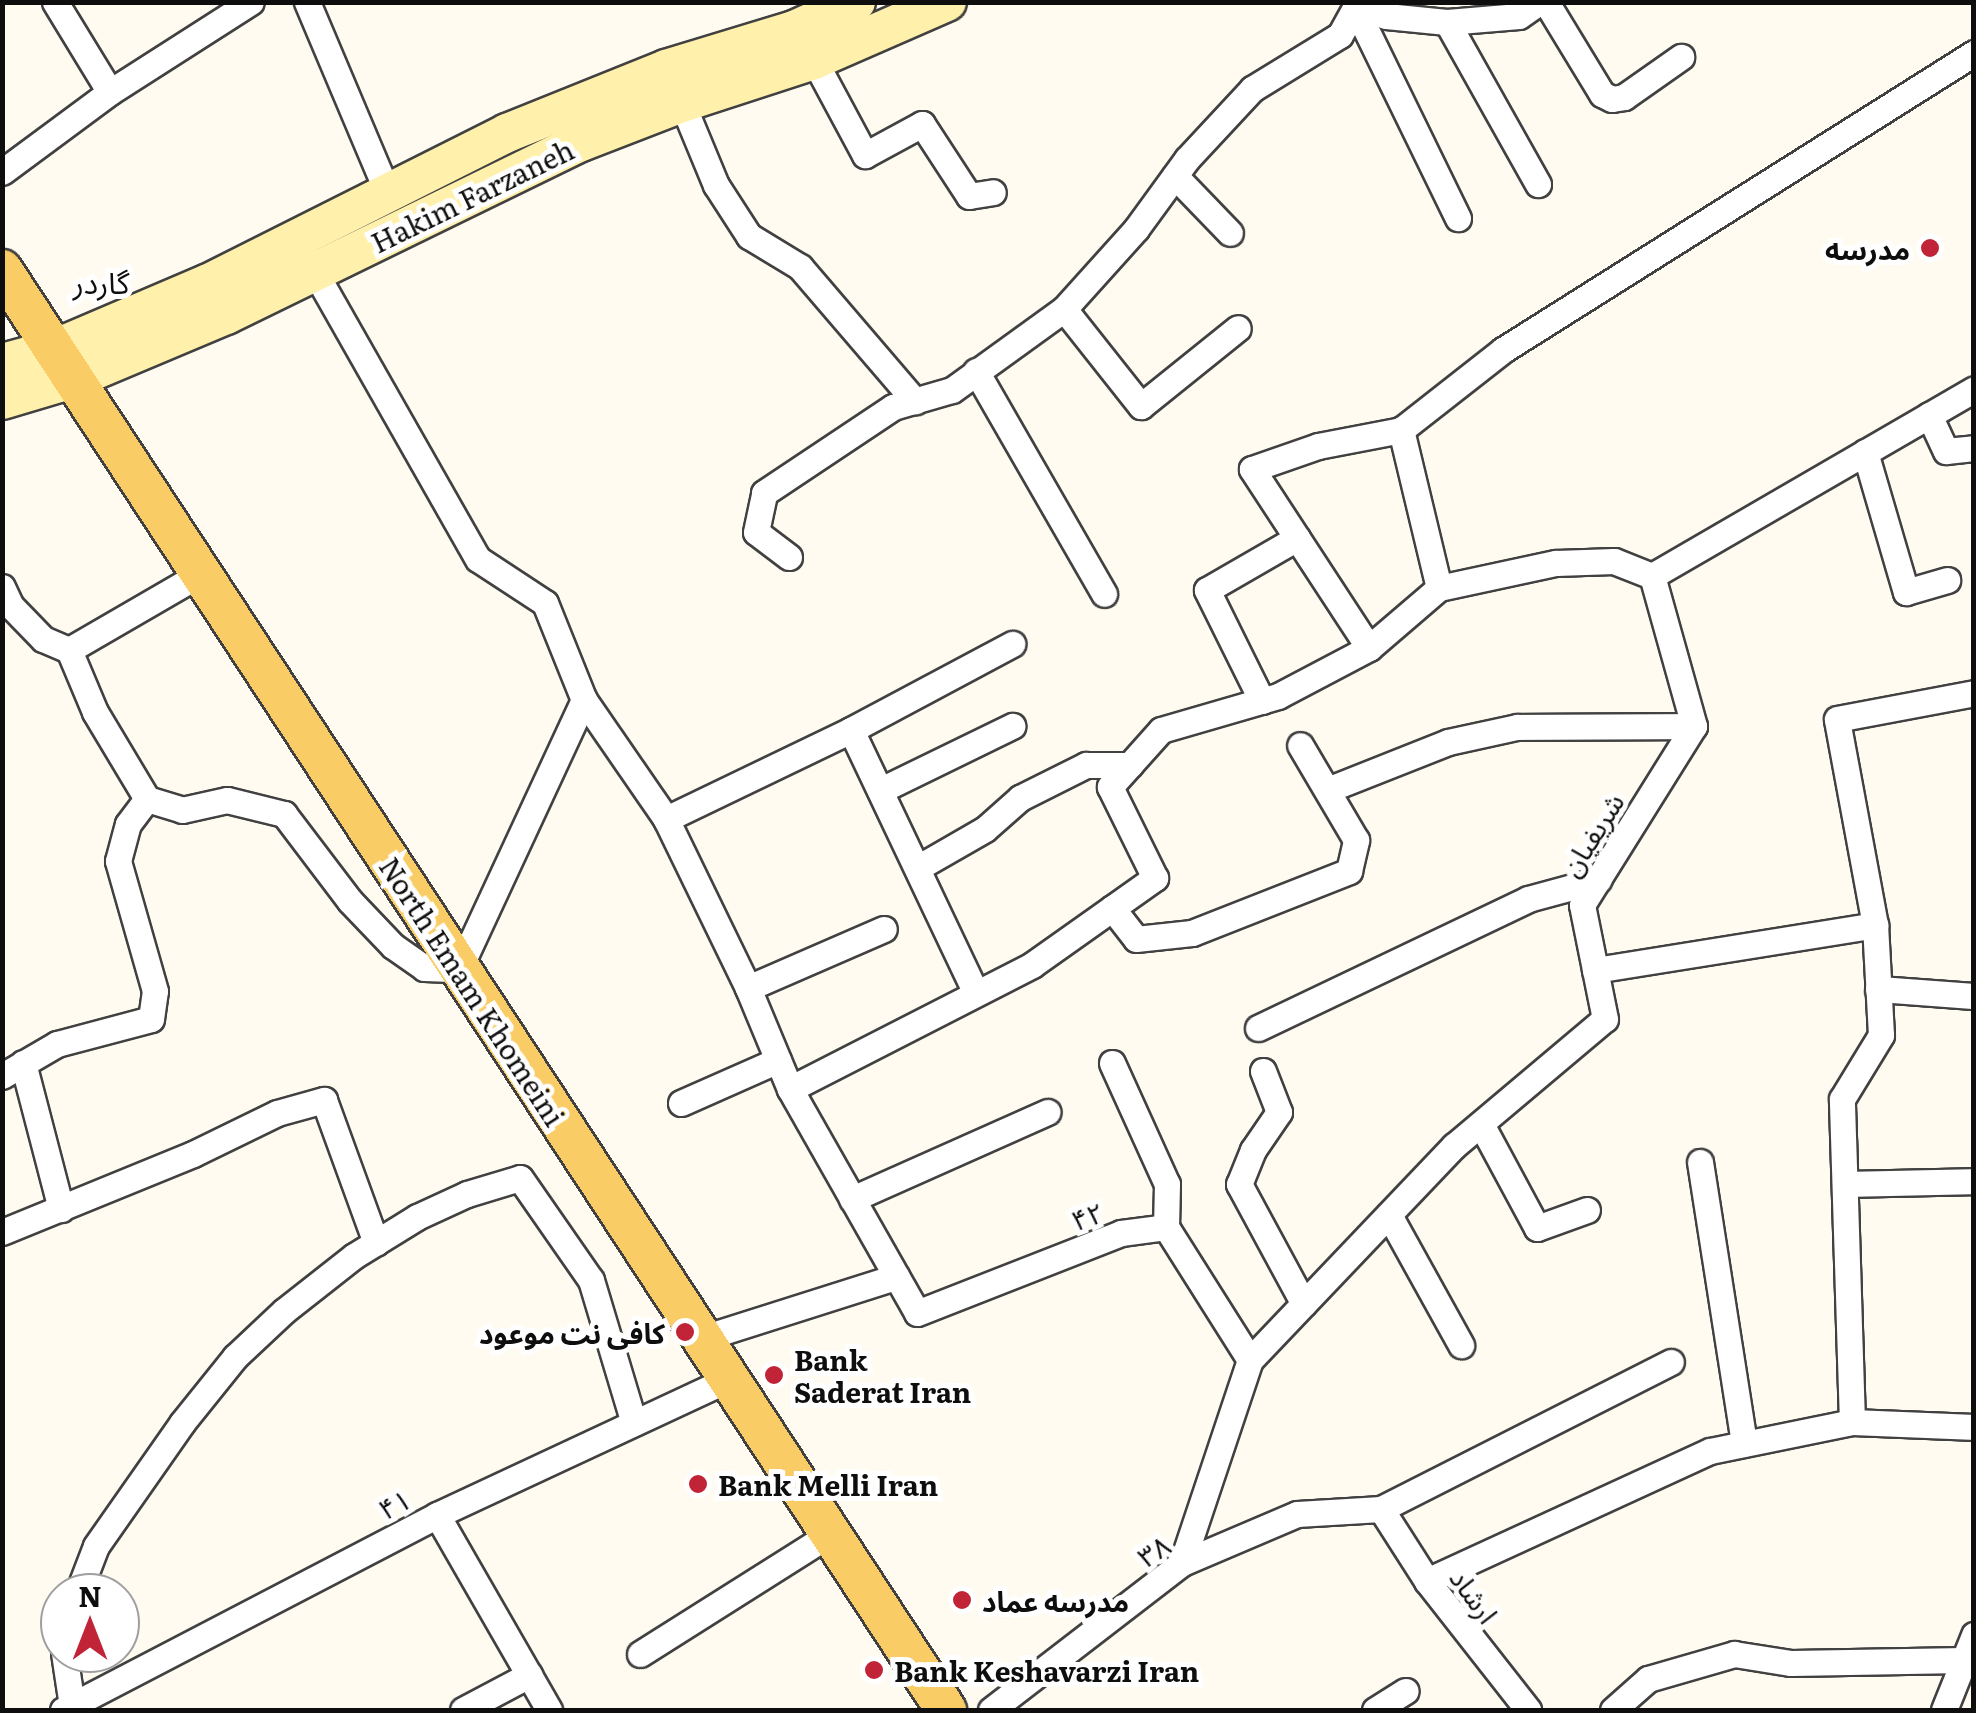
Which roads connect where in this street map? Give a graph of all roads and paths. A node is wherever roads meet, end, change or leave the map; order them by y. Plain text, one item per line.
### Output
1 (55, 2) edge
2 (250, 2) edge
3 (307, 2) edge
4 (856, 2) edge
5 (947, 2) edge
6 (1542, 2) edge
7 (1356, 4) edge
8 (1447, 22) junction
9 (1974, 53) edge
10 (1680, 57) dead end
11 (814, 60) junction
12 (110, 92) junction
13 (682, 102) junction
14 (2, 172) edge
15 (1175, 176) junction
16 (1538, 184) dead end
17 (992, 192) dead end
18 (389, 196) junction
19 (1458, 218) dead end
20 (1230, 232) dead end
21 (304, 254) junction
22 (2, 270) edge
23 (1064, 309) junction
24 (1238, 328) dead end
25 (2, 363) edge
26 (65, 363) junction
27 (976, 371) junction
28 (1974, 389) edge
29 (2, 400) edge
30 (916, 401) junction
31 (1929, 415) junction
32 (1401, 430) junction
33 (1974, 448) edge
34 (1864, 452) junction
35 (1297, 538) junction
36 (790, 557) dead end
37 (200, 574) junction
38 (1652, 576) junction
39 (1947, 580) dead end
40 (2, 587) edge
41 (1440, 588) junction
42 (1104, 594) dead end
43 (1012, 644) dead end
44 (1369, 648) junction
45 (68, 650) junction
46 (1974, 694) edge
47 (584, 700) junction
48 (1262, 701) junction
49 (1012, 726) dead end
50 (1694, 726) junction
51 (851, 730) junction
52 (1300, 745) dead end
53 (1130, 765) junction
54 (882, 788) junction
55 (1326, 790) junction
56 (147, 799) junction
57 (666, 819) junction
58 (919, 867) junction
59 (1598, 880) junction
60 (1112, 908) junction
61 (1876, 925) junction
62 (884, 928) dead end
63 (459, 970) junction
64 (1595, 970) junction
65 (748, 988) junction
66 (1878, 989) junction
67 (976, 993) junction
68 (1974, 996) edge
69 (1258, 1028) dead end
70 (778, 1060) junction
71 (1112, 1063) dead end
72 (9, 1067) edge
73 (1263, 1071) dead end
74 (790, 1089) junction
75 (681, 1104) dead end
76 (1047, 1112) dead end
77 (1481, 1124) junction
78 (1700, 1162) dead end
79 (1974, 1181) edge
80 (1845, 1184) junction
81 (852, 1199) junction
82 (61, 1208) junction
83 (1586, 1210) dead end
84 (1389, 1214) junction
85 (1166, 1226) junction
86 (2, 1232) edge
87 (376, 1242) junction
88 (896, 1277) junction
89 (1304, 1304) junction
90 (700, 1339) junction
91 (1460, 1345) dead end
92 (1250, 1360) junction
93 (1671, 1362) dead end
94 (726, 1380) junction
95 (634, 1422) junction
96 (1852, 1422) junction
97 (1974, 1427) edge
98 (1744, 1444) junction
99 (1381, 1509) junction
100 (437, 1515) junction
101 (828, 1536) junction
102 (1182, 1562) junction
103 (86, 1573) edge
104 (1427, 1581) junction
105 (1974, 1635) edge
106 (640, 1654) dead end
107 (1964, 1660) junction
108 (71, 1673) edge
109 (529, 1675) junction
110 (1404, 1691) dead end
111 (82, 1705) edge
112 (463, 1710) edge
113 (549, 1710) edge
114 (946, 1710) edge
115 (990, 1710) edge
116 (1374, 1710) edge
117 (1528, 1710) edge
118 (1613, 1710) edge
119 (1944, 1710) edge

1 - 12 street
2 - 12 street
3 - 18 street
4 - 18 street, Hakim Farzaneh
5 - 11 street, Hakim Farzaneh
6 - 8 street
6 - 10 street
7 - 8 street
7 - 15 street
7 - 19 street
8 - 16 street
9 - 32 street
11 - 13 street, Hakim Farzaneh
11 - 17 street
12 - 14 street
13 - 21 street, Hakim Farzaneh
13 - 30 street
15 - 20 street
15 - 23 street
18 - 21 street, Hakim Farzaneh
21 - 26 street, Hakim Farzaneh
21 - 47 street
22 - 26 main road, North Emam Khomeini
23 - 24 street
23 - 27 street
25 - 26 street, Hakim Farzaneh
26 - 29 street, Hakim Farzaneh
26 - 37 main road, North Emam Khomeini
27 - 30 street
27 - 42 street
28 - 31 street
30 - 36 street
31 - 33 street
31 - 34 street
32 - 35 street
32 - 41 street
34 - 38 street
34 - 39 street
35 - 44 street
35 - 48 street
37 - 45 street
37 - 63 main road, North Emam Khomeini
38 - 41 street
38 - 50 street
40 - 45 street
41 - 44 street
43 - 51 street
44 - 48 street
45 - 56 street
46 - 61 street
47 - 57 street
47 - 63 street
48 - 53 street
49 - 54 street
50 - 55 street
50 - 59 street, شریفیان
51 - 54 street
51 - 57 street
52 - 55 street
53 - 58 street
53 - 60 street
54 - 58 street
55 - 60 street
56 - 63 street
56 - 72 street
57 - 65 street
58 - 67 street
59 - 64 street, شریفیان
59 - 69 street
60 - 67 street
61 - 64 street
61 - 66 street
62 - 65 street
63 - 90 main road, North Emam Khomeini
64 - 77 street, شریفیان
65 - 70 street
66 - 68 street
66 - 80 street
67 - 74 street
70 - 74 street
70 - 75 street
71 - 85 street
72 - 82 street
73 - 89 street
74 - 81 street
76 - 81 street
77 - 83 street
77 - 84 street, شریفیان
78 - 98 street
79 - 80 street
80 - 96 street
81 - 88 street
82 - 86 street
82 - 87 street
84 - 89 street, شریفیان
84 - 91 street
85 - 88 street, ۴۲
85 - 92 street
87 - 95 street
87 - 103 street
88 - 90 street
89 - 92 street, شریفیان
90 - 94 main road, North Emam Khomeini
92 - 102 street
93 - 99 street
94 - 95 street, ۴۱
94 - 101 main road, North Emam Khomeini
95 - 100 street, ۴۱
96 - 97 street
96 - 98 street
98 - 104 street
99 - 102 street, ۳۸
99 - 104 street, ارشاد
100 - 109 street
100 - 111 street, ۴۱
101 - 106 street
101 - 114 main road, North Emam Khomeini
102 - 115 street, ۳۸
104 - 117 street, ارشاد
105 - 107 street
107 - 118 street
107 - 119 street
108 - 111 street
109 - 112 street
109 - 113 street
110 - 116 street

